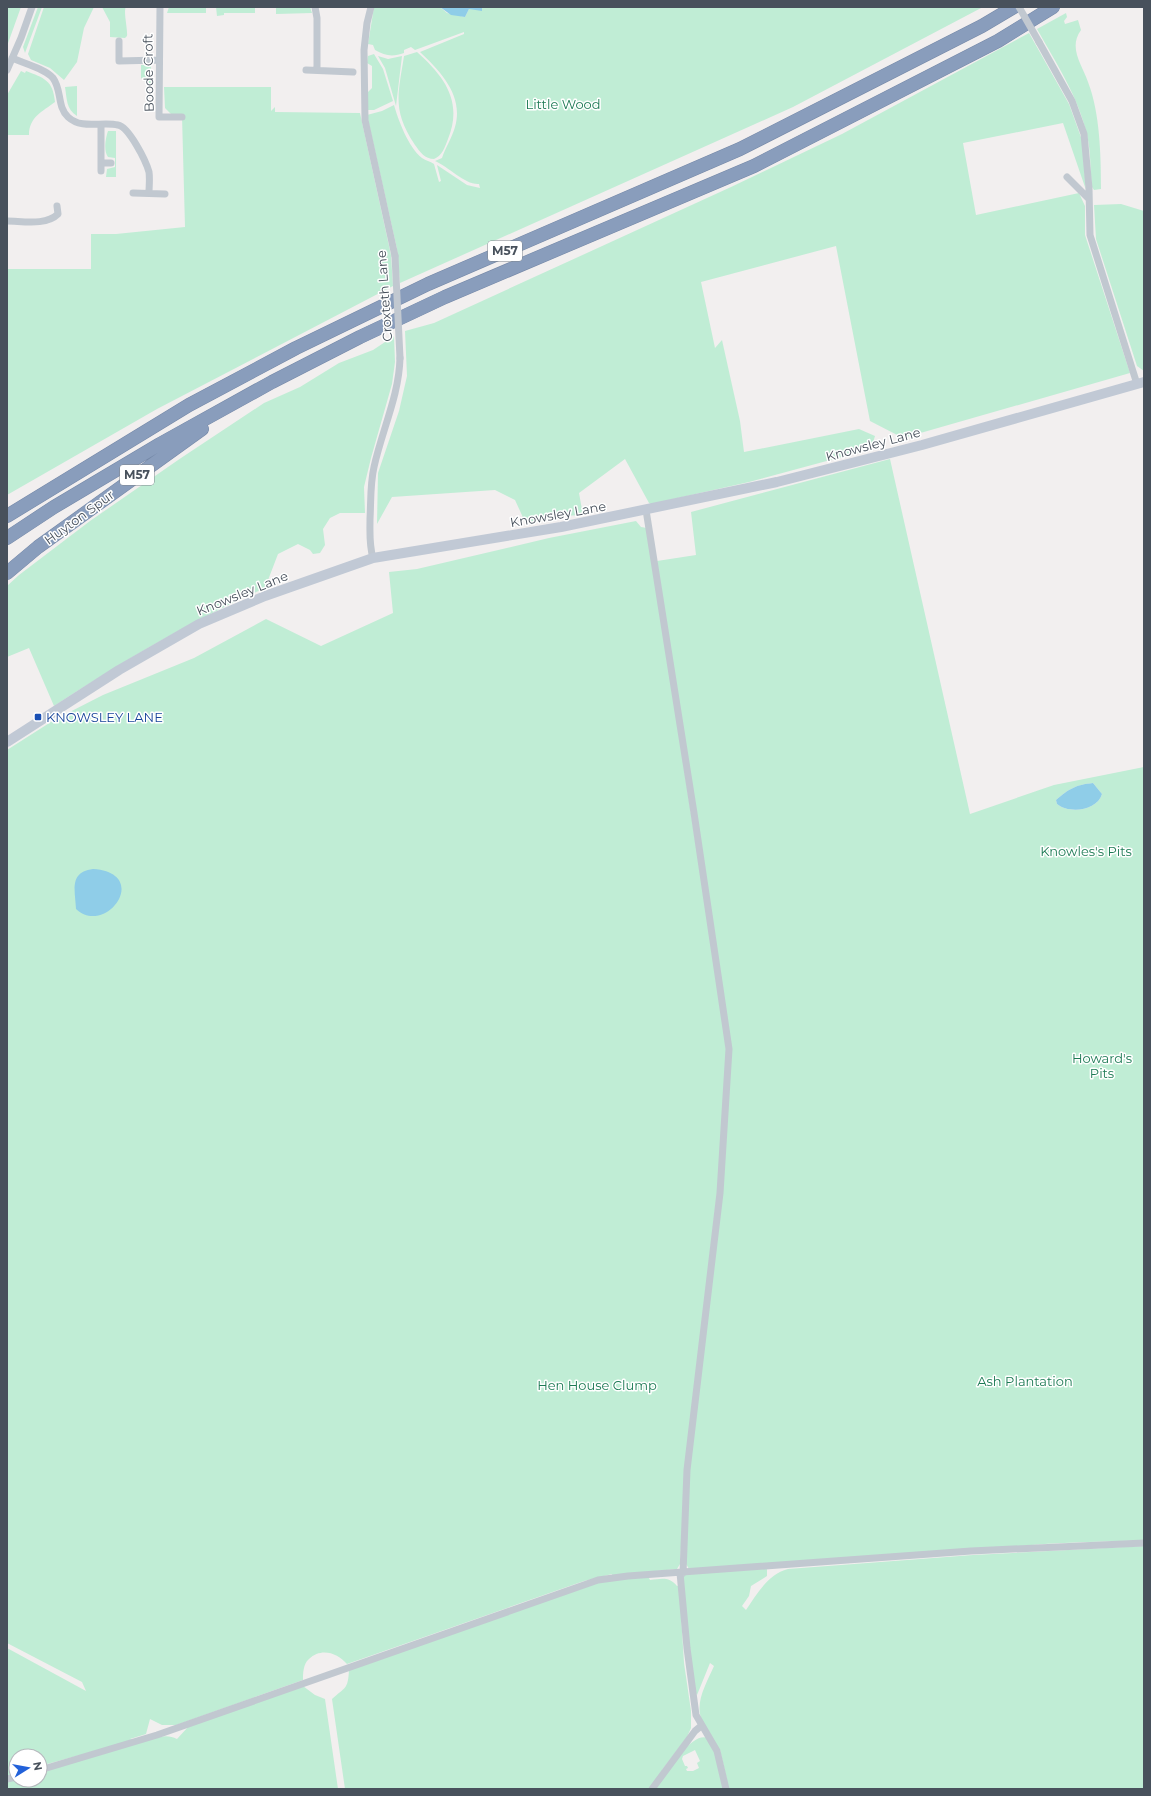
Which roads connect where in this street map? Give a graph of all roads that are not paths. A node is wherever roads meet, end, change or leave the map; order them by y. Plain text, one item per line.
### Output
1 (32, 7) edge
2 (160, 7) edge
3 (315, 7) edge
4 (371, 7) edge
5 (1014, 7) edge
6 (1019, 7) edge
7 (1054, 7) edge
8 (119, 41) dead end
9 (12, 58) junction
10 (159, 60) junction
11 (7, 70) edge
12 (306, 70) dead end
13 (317, 70) junction
14 (353, 72) dead end
15 (182, 117) dead end
16 (101, 124) junction
17 (101, 163) junction
18 (111, 163) dead end
19 (101, 171) dead end
20 (1068, 177) dead end
21 (133, 193) dead end
22 (149, 193) junction
23 (165, 194) dead end
24 (1089, 199) junction
25 (57, 206) dead end
26 (7, 221) edge
27 (272, 382) junction
28 (1140, 383) edge
29 (646, 510) junction
30 (7, 516) edge
31 (7, 538) edge
32 (373, 558) junction
33 (7, 573) edge
34 (7, 742) edge
35 (1144, 1543) edge
36 (682, 1573) junction
37 (701, 1726) junction
38 (48, 1768) edge
39 (652, 1789) edge
40 (726, 1789) edge

1 - 9 street
2 - 10 street, Boode Croft
3 - 13 street
4 - 32 street, Croxteth Lane, bridge
5 - 30 highway, M57
6 - 24 street, bridge
7 - 27 highway, M57
8 - 10 street
9 - 11 street
9 - 16 street
10 - 15 street, Boode Croft
12 - 13 street
13 - 14 street
16 - 17 street
16 - 22 street
17 - 18 street
17 - 19 street
20 - 24 street
21 - 22 street
22 - 23 street
24 - 28 street
25 - 26 street
27 - 31 highway, M57
27 - 33 highway, Huyton Spur / M57
28 - 29 main road, Knowsley Lane
29 - 32 main road, Knowsley Lane
29 - 36 street
32 - 34 main road, Knowsley Lane
35 - 36 street
36 - 37 street
36 - 38 street
37 - 39 street
37 - 40 street

